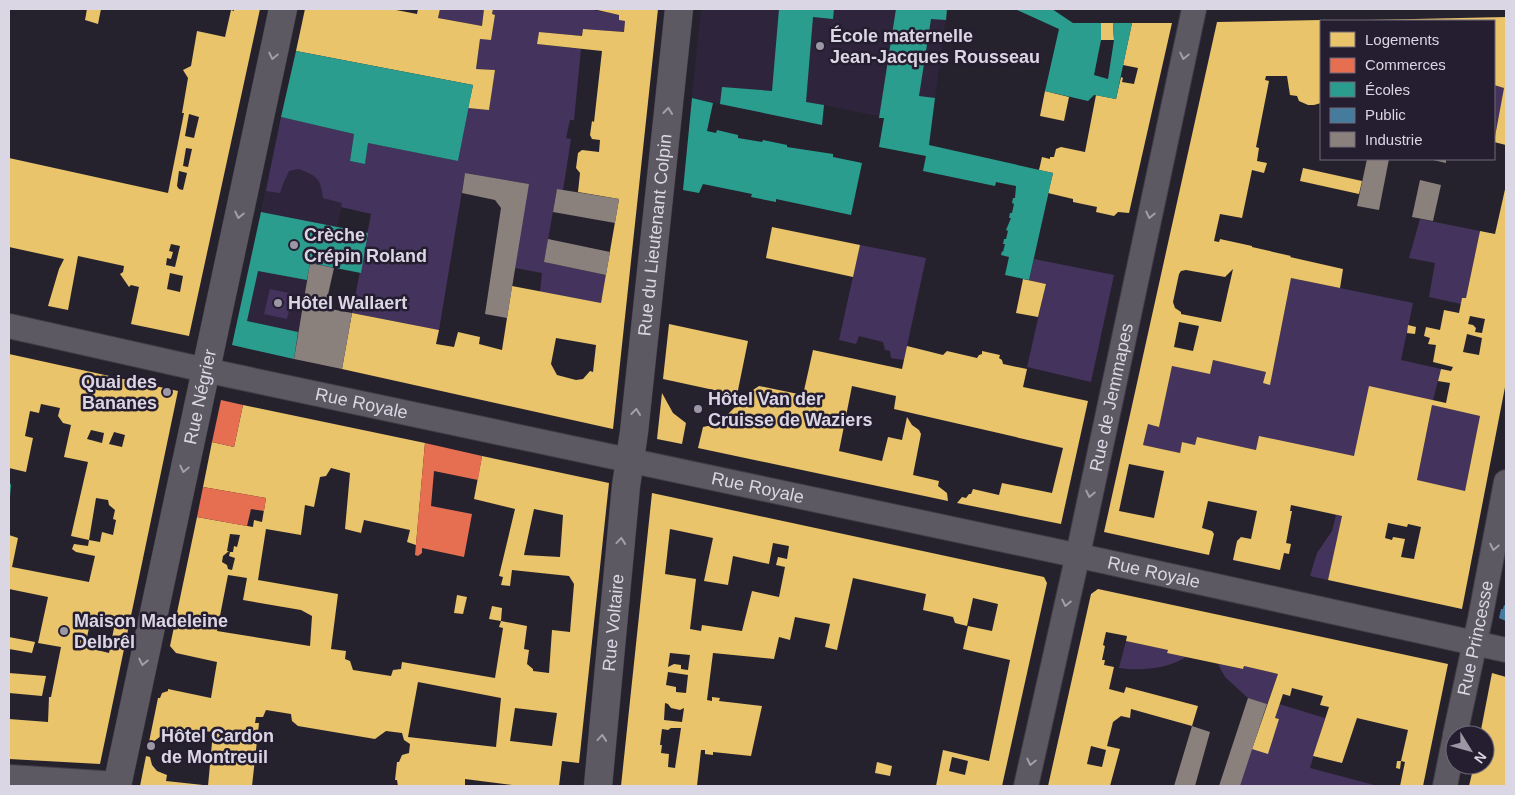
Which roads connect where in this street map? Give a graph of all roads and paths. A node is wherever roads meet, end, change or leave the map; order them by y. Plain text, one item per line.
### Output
1 (283, 9) edge
2 (679, 9) edge
3 (1194, 9) edge
4 (9, 326) edge
5 (205, 370) junction
6 (630, 461) junction
7 (1506, 482) edge
8 (1077, 556) junction
9 (1475, 643) junction
10 (1506, 650) edge
11 (1457, 725) edge
12 (9, 777) edge
13 (117, 785) edge
14 (598, 786) edge
15 (1026, 786) edge

1 -> 5 street, Rue Négrier
6 -> 2 street, Rue du Lieutenant Colpin
3 -> 8 street, Rue de Jemmapes
4 - 5 street, Rue Royale
5 - 6 street, Rue Royale
5 -> 13 street, Rue Négrier
6 - 8 street, Rue Royale
14 -> 6 street, Rue Voltaire
7 -> 9 street, Rue Princesse
8 - 9 street, Rue Royale
8 -> 15 street, Rue de Jemmapes
9 - 10 street, Rue Royale
9 - 11 street, Rue Princesse
12 - 13 street

